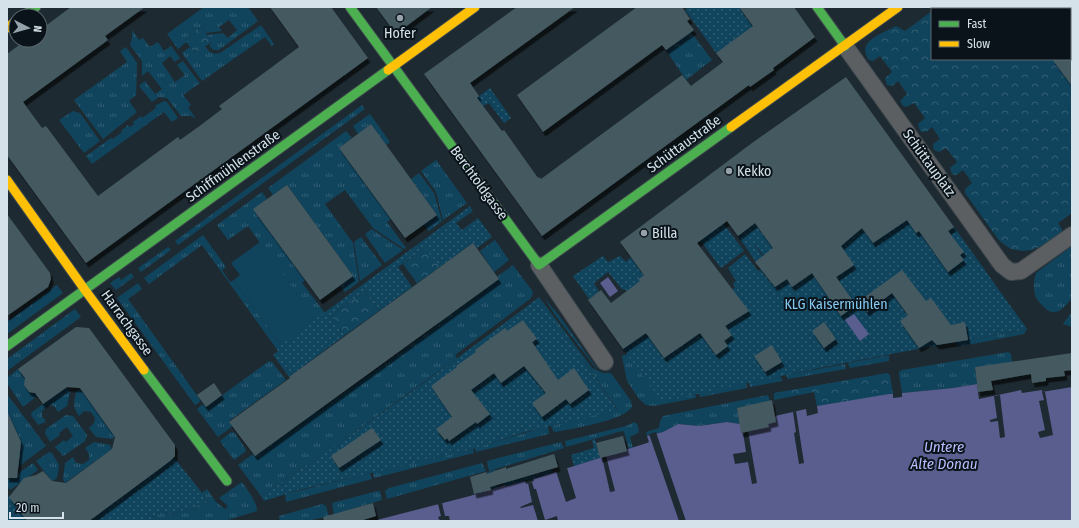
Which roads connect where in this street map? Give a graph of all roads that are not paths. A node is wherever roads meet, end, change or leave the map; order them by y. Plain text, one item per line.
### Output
1 (350, 7) edge
2 (475, 7) edge
3 (817, 7) edge
4 (898, 7) edge
5 (845, 46) junction
6 (394, 66) junction
7 (7, 180) edge
8 (1072, 235) edge
9 (539, 265) junction
10 (85, 290) junction
11 (7, 346) edge
12 (605, 362) dead end
13 (227, 481) dead end

1 - 6 street, Berchtoldgasse
2 - 6 street, Schiffmühlenstraße
3 - 5 street
4 - 5 street
5 - 8 street, Schüttauplatz
5 - 9 street, Schüttaustraße
6 - 9 street, Berchtoldgasse
6 - 10 street, Schiffmühlenstraße
7 - 10 street, Harrachgasse
9 - 12 street, Berchtoldgasse
10 - 11 street, Schiffmühlenstraße
10 - 13 street, Harrachgasse

